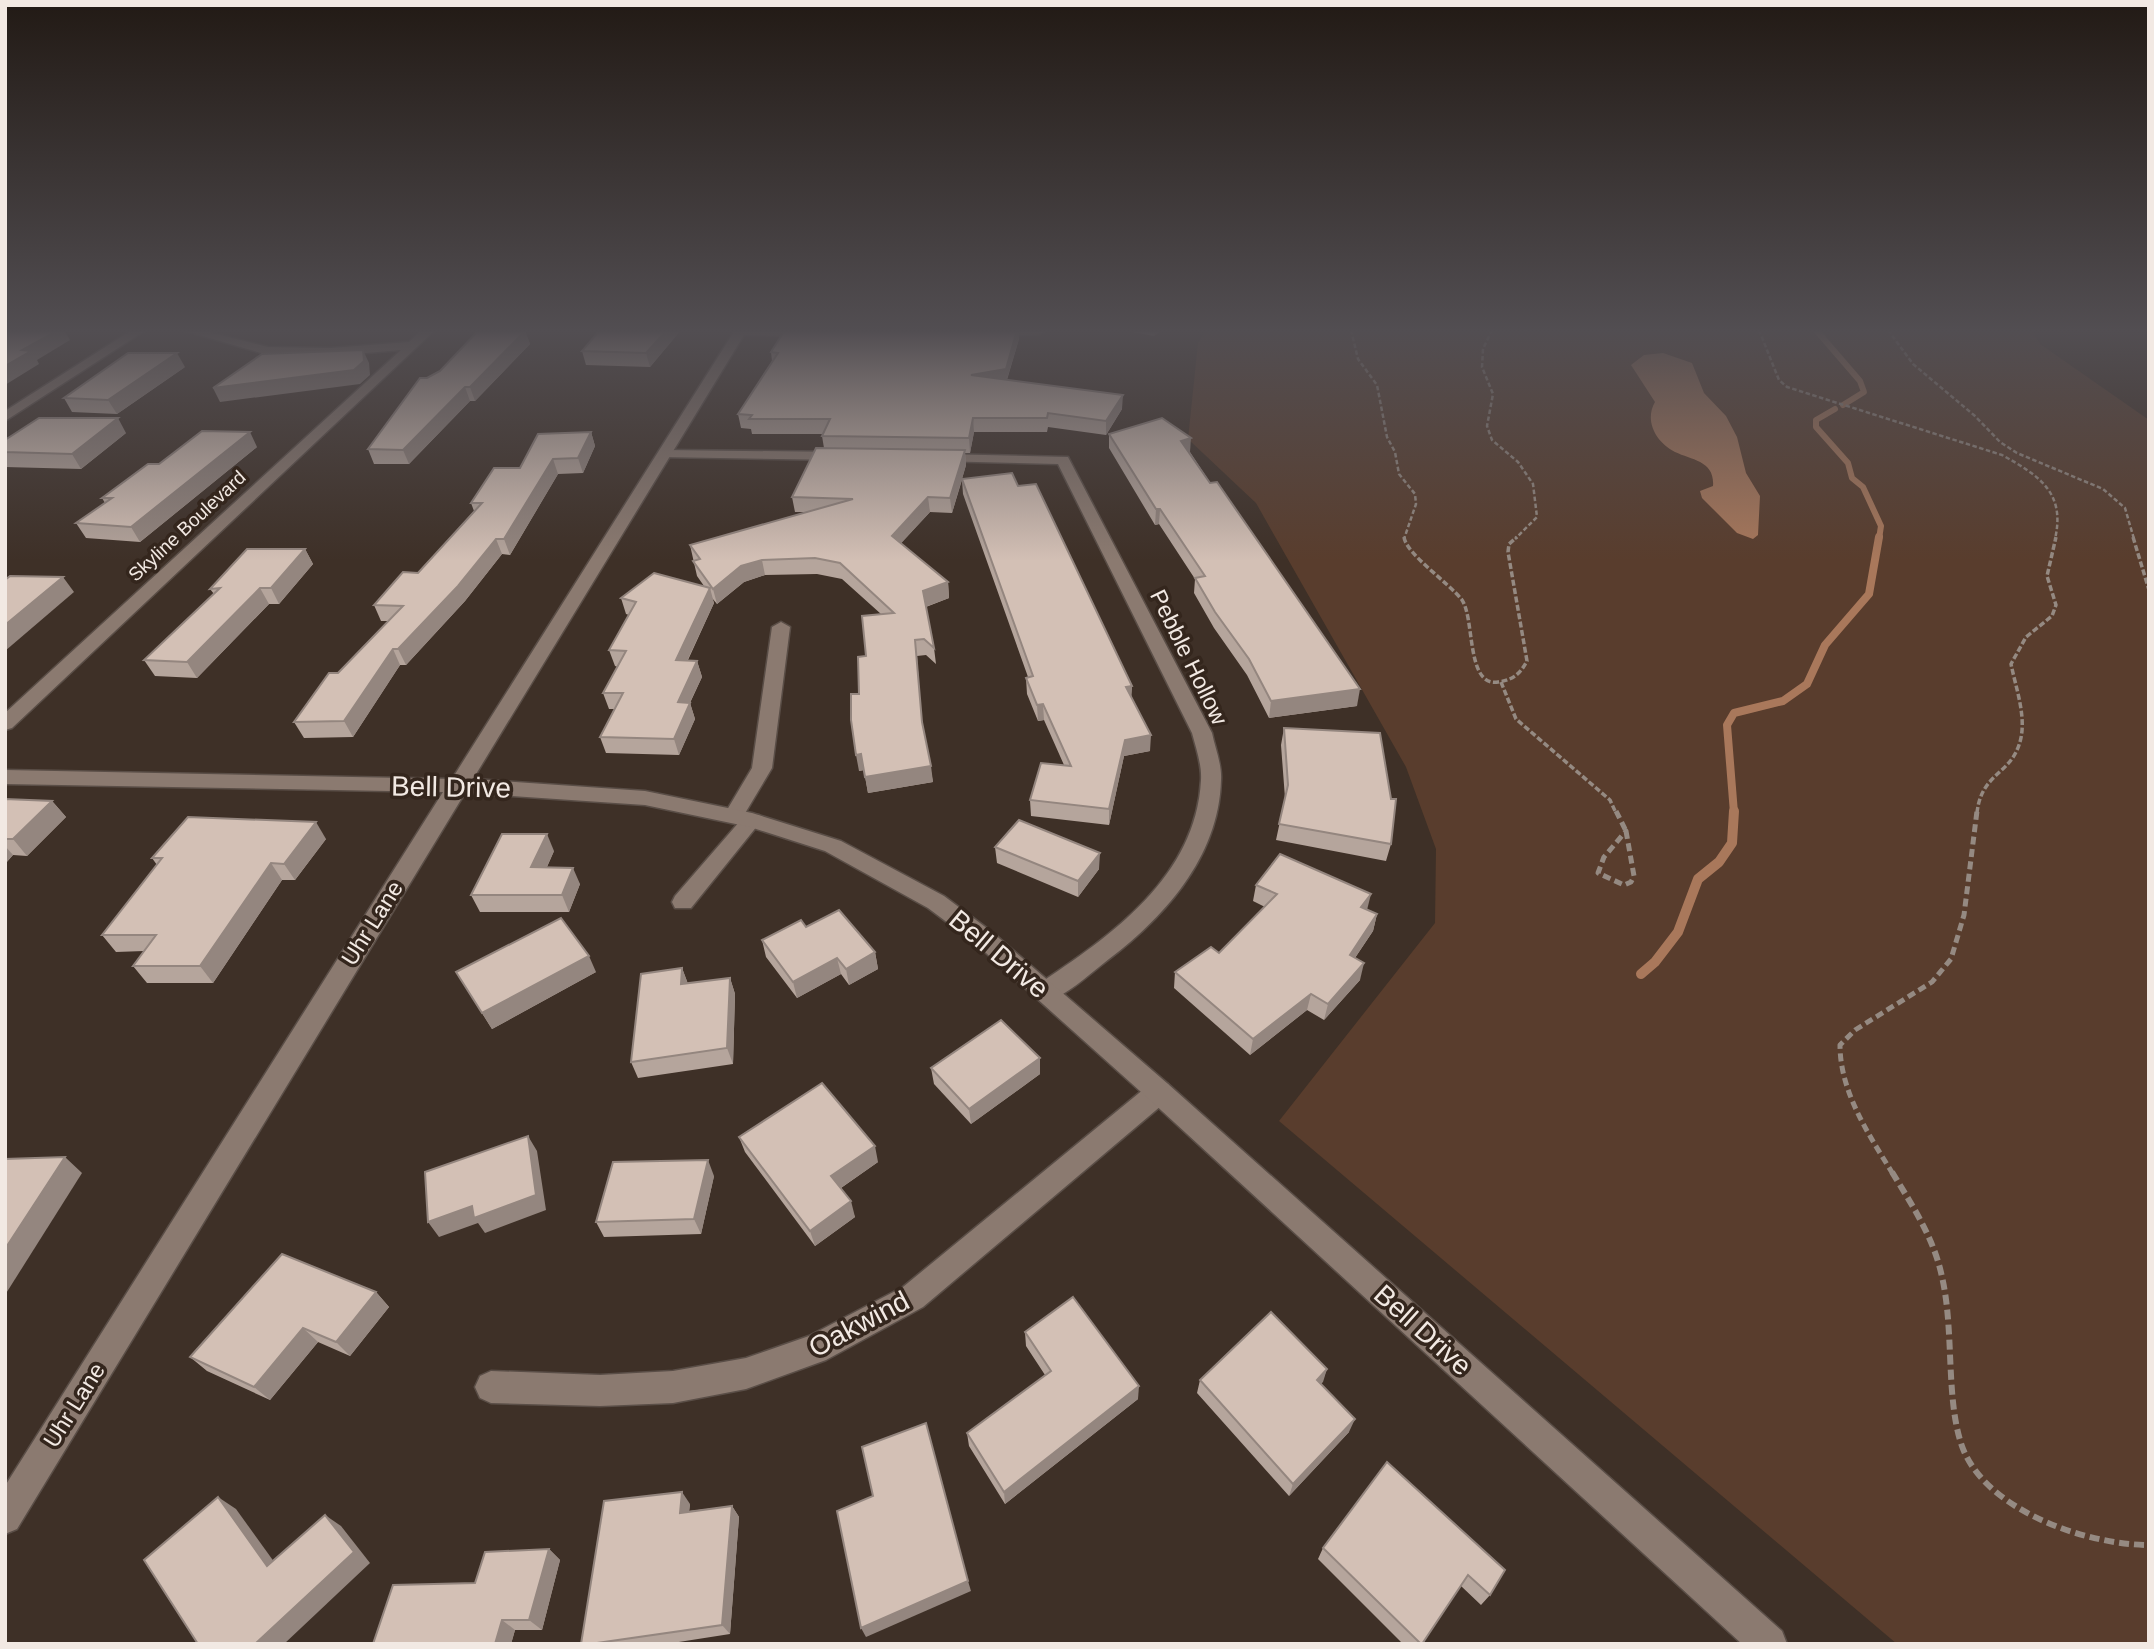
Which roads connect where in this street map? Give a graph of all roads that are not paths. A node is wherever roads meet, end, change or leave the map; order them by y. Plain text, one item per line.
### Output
1 (21, 407) edge
2 (345, 407) edge
3 (694, 407) edge
4 (5, 417) edge
5 (665, 454) junction
6 (857, 457) edge
7 (926, 458) edge
8 (782, 627) dead end
9 (5, 724) edge
10 (5, 777) edge
11 (456, 787) junction
12 (743, 818) junction
13 (684, 902) dead end
14 (1046, 992) junction
15 (1159, 1092) junction
16 (491, 1387) dead end
17 (5, 1517) edge
18 (1769, 1644) edge

1 - 4 street
2 - 9 street, Skyline Boulevard
3 - 5 street, Uhr Lane
5 - 6 street
5 - 11 street, Uhr Lane
7 - 14 street, Pebble Hollow
8 - 12 street
10 - 11 street, Bell Drive
11 - 12 street, Bell Drive
11 - 17 street, Uhr Lane
12 - 13 street
12 - 14 street, Bell Drive
14 - 15 street, Bell Drive
15 - 16 street, Oakwind
15 - 18 street, Bell Drive

